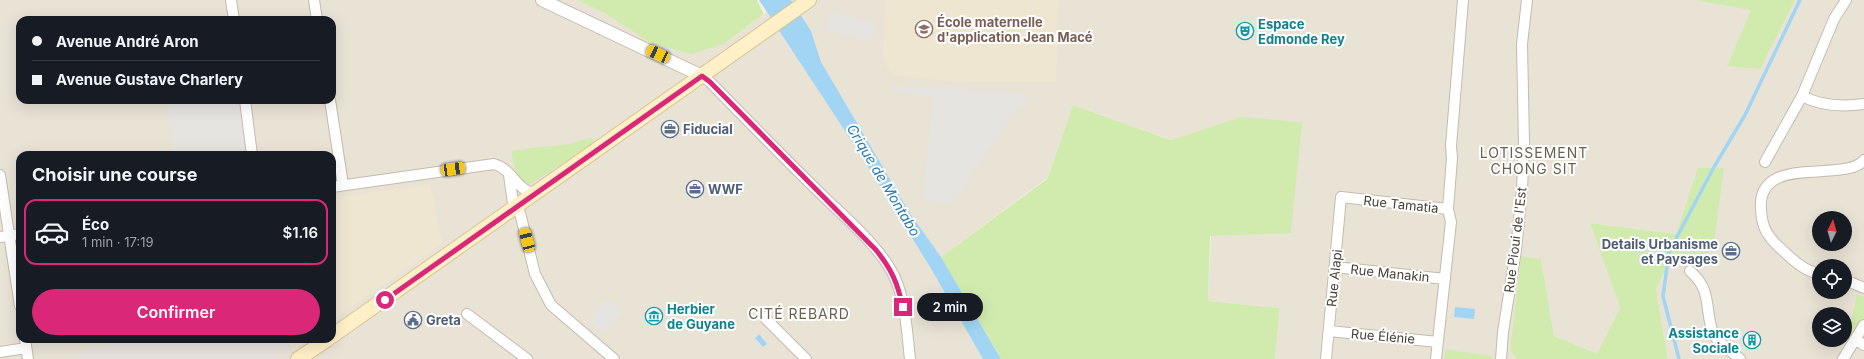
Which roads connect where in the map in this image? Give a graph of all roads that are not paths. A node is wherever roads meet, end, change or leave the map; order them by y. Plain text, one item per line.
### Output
1 (231, 0) edge
2 (314, 0) edge
3 (542, 0) edge
4 (1464, 0) edge
5 (1527, 0) edge
6 (1846, 0) edge
7 (806, 2) edge
8 (233, 16) edge
9 (316, 16) edge
10 (702, 76) junction
11 (1802, 96) junction
12 (246, 104) edge
13 (331, 104) edge
14 (1864, 104) edge
15 (251, 151) edge
16 (1864, 160) edge
17 (1765, 162) dead end
18 (0, 175) edge
19 (509, 175) junction
20 (343, 185) junction
21 (336, 186) edge
22 (536, 194) junction
23 (1341, 197) joint
24 (516, 208) junction
25 (1448, 209) junction
26 (16, 234) edge
27 (4, 236) edge
28 (1335, 267) junction
29 (1690, 271) dead end
30 (1812, 272) edge
31 (1445, 279) junction
32 (1852, 283) edge
33 (16, 288) edge
34 (1864, 288) edge
35 (467, 314) dead end
36 (764, 317) dead end
37 (1864, 325) edge
38 (1328, 331) junction
39 (336, 333) edge
40 (1855, 339) junction
41 (1438, 342) junction
42 (322, 343) edge
43 (26, 344) edge
44 (1864, 345) edge
45 (0, 352) edge
46 (28, 359) edge
47 (298, 359) edge
48 (527, 359) edge
49 (614, 359) edge
50 (806, 359) edge
51 (910, 359) edge
52 (1326, 359) edge
53 (1436, 359) edge
54 (1502, 359) edge
55 (1740, 359) edge
56 (1843, 359) edge

1 - 8 street
2 - 9 street
3 - 10 street
4 - 25 street
5 - 54 street, Rue Pioui de l'Est
6 - 11 street
7 - 10 main road
10 - 22 main road
10 - 51 street
11 - 14 street
11 - 17 street
12 - 15 street
13 - 20 street
16 - 30 street
18 - 27 street
19 - 20 street
19 - 22 street
19 - 24 street
20 - 21 street
22 - 24 main road
23 - 25 street, Rue Tamatia
23 - 28 street, Rue Alapi
24 - 39 main road
24 - 49 street
25 - 31 street, Rue Tamatia
26 - 27 street
27 - 33 street
28 - 31 street, Rue Manakin
28 - 38 street, Rue Alapi
29 - 55 street
31 - 41 street, Rue Tamatia
32 - 34 street
35 - 48 street
36 - 50 street
37 - 40 street
38 - 41 street, Rue Élénie
38 - 52 street, Rue Alapi
40 - 44 street
40 - 56 street
41 - 53 street, Rue Tamatia
42 - 47 main road
43 - 45 street
43 - 46 street

